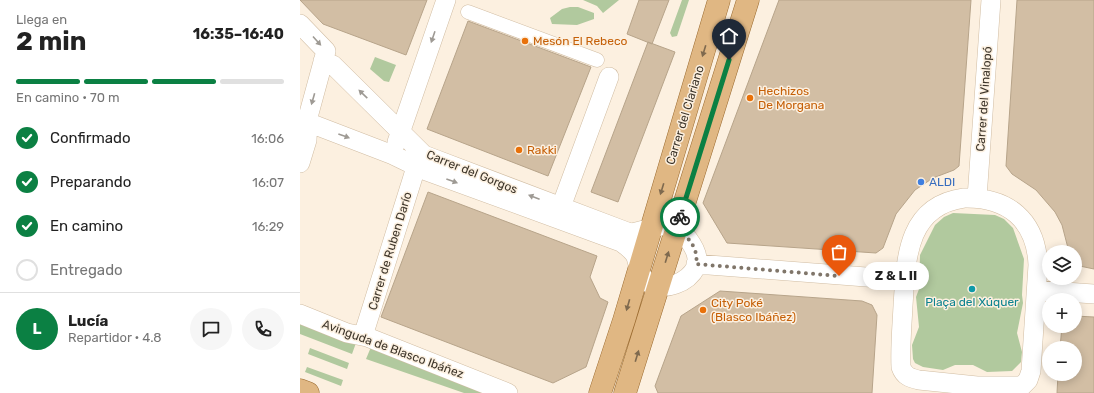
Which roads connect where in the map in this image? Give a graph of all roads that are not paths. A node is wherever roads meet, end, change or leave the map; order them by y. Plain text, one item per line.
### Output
1 (446, 0) edge
2 (719, 0) edge
3 (748, 0) edge
4 (991, 0) edge
5 (468, 12) dead end
6 (300, 24) edge
7 (597, 60) dead end
8 (323, 62) junction
9 (609, 77) dead end
10 (307, 122) junction
11 (407, 138) junction
12 (393, 155) junction
13 (300, 163) edge
14 (416, 167) junction
15 (978, 198) junction
16 (561, 207) junction
17 (676, 228) junction
18 (650, 230) junction
19 (696, 264) junction
20 (639, 268) junction
21 (905, 280) junction
22 (658, 287) junction
23 (1037, 290) junction
24 (1094, 294) edge
25 (300, 314) edge
26 (363, 336) junction
27 (965, 389) edge
28 (300, 390) edge
29 (308, 393) edge
30 (508, 393) edge
31 (600, 393) edge
32 (625, 393) edge

1 -> 11 street
2 -> 18 main road, Carrer del Clariano
3 - 17 main road
4 - 15 street, Carrer del Vinalopó
5 - 7 street
6 -> 8 street
8 -> 10 street
11 -> 8 street, Carrer del Gorgos
9 - 16 street
10 -> 12 street, Carrer del Gorgos
10 - 13 street
11 - 12 street
11 - 14 street
16 -> 11 street, Carrer del Gorgos
12 - 14 street, Carrer del Gorgos
14 -> 20 street, Carrer del Gorgos
14 - 26 street, Carrer de Ruben Darío
15 - 21 street
15 - 23 street
16 - 18 street, Carrer del Gorgos
17 - 18 street
17 - 19 street
22 -> 17 main road
18 - 20 main road, Carrer del Clariano
19 - 21 street
19 - 22 street
20 - 22 street
20 -> 31 main road, Carrer del Clariano
21 - 27 street
32 -> 22 main road
23 - 24 street
23 - 27 street
25 - 26 street, Avinguda de Blasco Ibáñez
26 - 30 street, Avinguda de Blasco Ibáñez
28 - 29 main road

